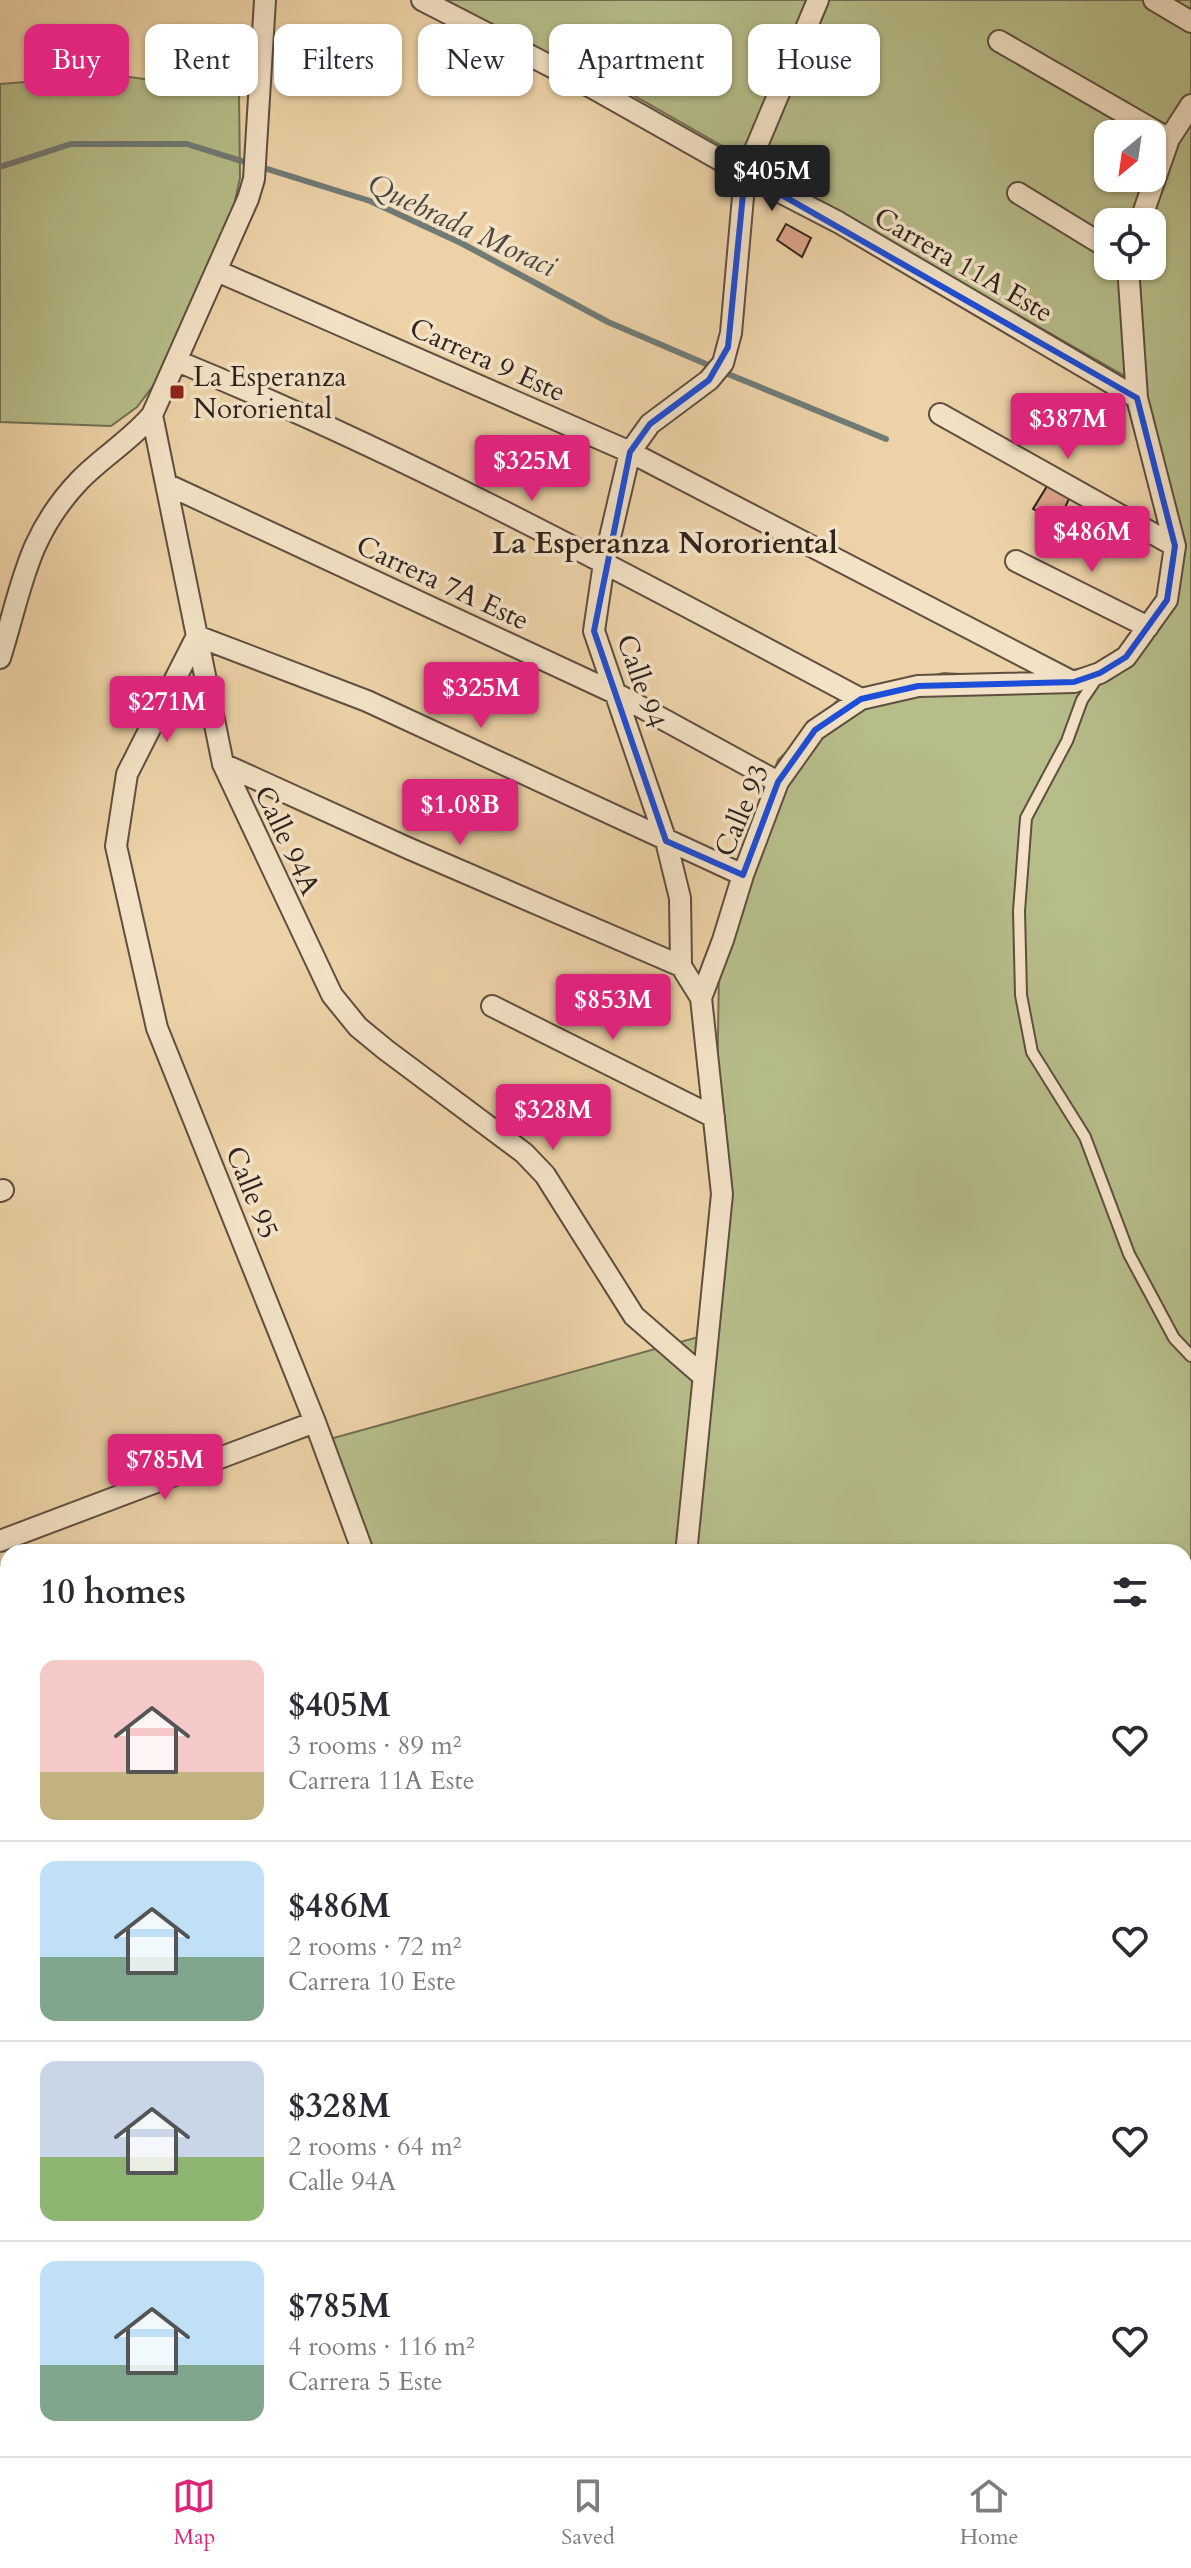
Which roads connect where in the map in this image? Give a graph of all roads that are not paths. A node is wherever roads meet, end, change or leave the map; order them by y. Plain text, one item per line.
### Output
1 (265, 0) edge
2 (422, 0) edge
3 (818, 0) edge
4 (1154, 0) edge
5 (1191, 22) edge
6 (999, 41) dead end
7 (1191, 105) edge
8 (1169, 139) junction
9 (745, 174) junction
10 (1018, 193) dead end
11 (1145, 208) edge
12 (1094, 239) edge
13 (217, 271) junction
14 (1129, 280) edge
15 (177, 361) junction
16 (1137, 398) junction
17 (940, 414) dead end
18 (152, 415) junction
19 (630, 452) junction
20 (166, 484) junction
21 (1175, 546) junction
22 (1016, 561) dead end
23 (604, 563) junction
24 (1148, 627) junction
25 (197, 636) junction
26 (0, 658) edge
27 (1100, 673) junction
28 (1074, 682) junction
29 (617, 694) junction
30 (861, 699) junction
31 (223, 764) junction
32 (778, 782) junction
33 (666, 841) junction
34 (743, 875) junction
35 (681, 966) junction
36 (701, 998) junction
37 (492, 1006) dead end
38 (714, 1117) junction
39 (1191, 1356) edge
40 (703, 1376) junction
41 (315, 1422) junction
42 (0, 1541) edge
43 (360, 1544) edge
44 (687, 1544) edge

1 - 13 street
2 - 9 street, Carrera 11A Este
3 - 9 street, Calle 94
4 - 5 street
6 - 8 street
7 - 8 street
8 - 11 street
9 - 16 street, Carrera 11A Este
9 - 19 street, Calle 94
10 - 12 street
13 - 15 street
13 - 19 street, Carrera 9 Este
14 - 16 street, Calle 93
15 - 18 street
15 - 23 street
16 - 21 street, Calle 93
17 - 21 street
18 - 20 street, Calle 94A
18 - 26 street
19 - 23 street, Calle 94
19 - 28 street, Carrera 9 Este
20 - 25 street, Calle 94A
20 - 29 street, Carrera 7A Este
21 - 24 street, Calle 93
22 - 24 street
23 - 29 street, Calle 94
23 - 30 street
24 - 27 street, Calle 93
25 - 31 street, Calle 94A
25 - 33 street
25 - 41 street, Calle 95
27 - 28 street, Calle 93
27 - 39 lane
28 - 30 street, Calle 93
29 - 32 street, Carrera 7A Este
29 - 33 street, Calle 94
30 - 32 street, Calle 93
31 - 35 street
31 - 40 street, Calle 94A
32 - 34 street, Calle 93
33 - 34 street
33 - 35 street, Calle 94
34 - 36 street, Calle 93
35 - 36 street
36 - 38 street, Calle 93
37 - 38 street
38 - 40 street, Calle 93
40 - 44 street, Calle 93
41 - 42 street
41 - 43 street, Calle 95

